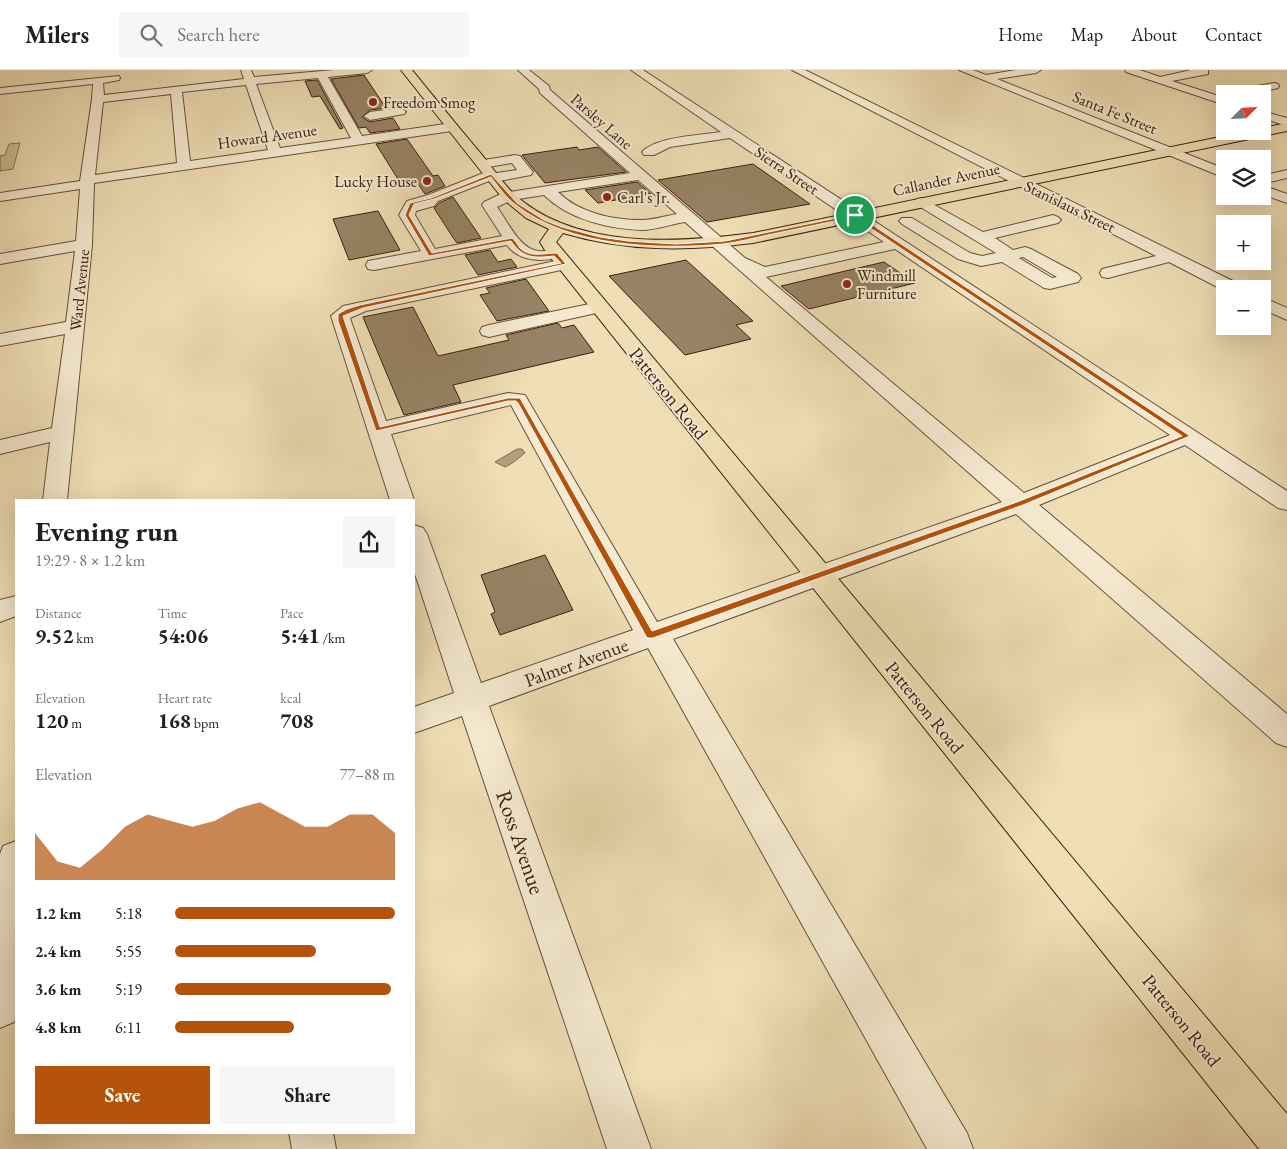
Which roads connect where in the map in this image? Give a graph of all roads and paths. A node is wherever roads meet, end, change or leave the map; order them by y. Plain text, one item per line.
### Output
1 (367, 70) edge
2 (406, 70) edge
3 (523, 70) edge
4 (636, 70) edge
5 (797, 70) edge
6 (964, 70) edge
7 (1036, 70) edge
8 (1130, 70) edge
9 (1204, 71) edge
10 (321, 74) junction
11 (249, 75) edge
12 (127, 76) dead end
13 (984, 78) junction
14 (98, 80) junction
15 (1159, 80) junction
16 (1253, 80) dead end
17 (1267, 85) edge
18 (176, 90) junction
19 (0, 91) edge
20 (1216, 96) edge
21 (1211, 97) junction
22 (98, 99) junction
23 (1216, 99) edge
24 (398, 110) dead end
25 (368, 114) dead end
26 (1271, 117) edge
27 (1287, 122) edge
28 (452, 127) junction
29 (1287, 127) edge
30 (732, 134) junction
31 (358, 140) junction
32 (275, 152) junction
33 (649, 152) dead end
34 (1168, 152) junction
35 (184, 166) junction
36 (1216, 171) edge
37 (489, 172) junction
38 (1287, 174) edge
39 (641, 175) junction
40 (1271, 178) edge
41 (1020, 181) junction
42 (87, 182) junction
43 (465, 192) junction
44 (1271, 193) edge
45 (552, 194) junction
46 (508, 196) junction
47 (0, 197) edge
48 (1287, 199) edge
49 (922, 202) junction
50 (489, 205) junction
51 (625, 209) dead end
52 (855, 215) junction
53 (589, 216) junction
54 (687, 217) junction
55 (670, 220) junction
56 (907, 220) dead end
57 (1053, 220) dead end
58 (560, 228) junction
59 (583, 234) junction
60 (854, 236) dead end
61 (981, 237) junction
62 (512, 239) junction
63 (628, 242) junction
64 (718, 243) junction
65 (898, 244) junction
66 (84, 245) junction
67 (872, 249) junction
68 (431, 255) junction
69 (767, 255) dead end
70 (1172, 257) junction
71 (571, 258) junction
72 (0, 259) edge
73 (738, 262) junction
74 (374, 266) dead end
75 (1108, 273) dead end
76 (1217, 280) edge
77 (599, 307) junction
78 (1271, 307) edge
79 (1287, 315) edge
80 (74, 326) junction
81 (489, 331) dead end
82 (0, 340) edge
83 (378, 430) junction
84 (62, 432) junction
85 (1187, 436) junction
86 (0, 447) edge
87 (55, 499) edge
88 (402, 499) edge
89 (1287, 502) edge
90 (1020, 504) junction
91 (415, 537) edge
92 (817, 576) junction
93 (15, 606) edge
94 (0, 611) edge
95 (652, 634) junction
96 (471, 700) junction
97 (415, 720) edge
98 (1287, 733) edge
99 (15, 871) edge
100 (1, 987) edge
101 (312, 1134) edge
102 (314, 1149) edge
103 (629, 1149) edge
104 (951, 1149) edge
105 (1287, 1149) edge

1 - 10 street
2 - 28 main road
3 - 39 street, Parsley Lane
4 - 30 street, Sierra Street
5 - 41 street, Stanislaus Street
6 - 13 street, Santa Fe Street
7 - 13 street
8 - 15 street
9 - 15 street
10 - 11 street
10 - 31 street
11 - 18 street
11 - 32 street
12 - 14 street
13 - 34 street, Santa Fe Street
14 - 19 street
14 - 22 street, Ward Avenue
15 - 21 street
16 - 17 street
18 - 22 street
18 - 35 street
20 - 21 street
21 - 23 street
22 - 42 street, Ward Avenue
24 - 25 street
26 - 27 street
28 - 31 street, Howard Avenue
28 - 37 main road
29 - 34 main road, Callander Avenue
30 - 33 street
30 - 52 street, Sierra Street
31 - 32 street, Howard Avenue
32 - 35 street, Howard Avenue
34 - 36 street, Santa Fe Street
34 - 41 main road, Callander Avenue
35 - 42 street, Howard Avenue
37 - 37 street
37 - 43 street
37 - 46 main road
38 - 40 street
39 - 45 street
39 - 54 street, Parsley Lane
41 - 49 main road, Callander Avenue
41 - 70 street, Stanislaus Street
42 - 47 street, Howard Avenue
42 - 66 street, Ward Avenue
43 - 50 street
43 - 68 street
44 - 48 street
45 - 46 street
45 - 53 street
45 - 55 street
46 - 50 street
46 - 58 main road, Callander Avenue
49 - 52 main road, Callander Avenue
49 - 61 street
50 - 62 street
51 - 53 street
52 - 64 main road, Callander Avenue
52 - 65 street, Sierra Street
53 - 55 street
54 - 55 street
54 - 64 street, Parsley Lane
56 - 61 street
57 - 61 street
58 - 59 main road, Callander Avenue
58 - 71 main road
59 - 63 main road, Callander Avenue
59 - 71 main road
60 - 67 street
62 - 68 street
62 - 71 street
63 - 64 main road, Callander Avenue
63 - 71 main road
64 - 73 street, Parsley Lane
65 - 67 street
65 - 85 street, Sierra Street
66 - 72 street
66 - 80 street, Ward Avenue
67 - 73 street
68 - 74 street
69 - 73 street
70 - 75 street
70 - 76 street, Stanislaus Street
71 - 77 main road, Patterson Road
71 - 83 street
73 - 90 street, Parsley Lane
77 - 81 street
77 - 92 main road, Patterson Road
78 - 79 street
80 - 82 street
80 - 84 street, Ward Avenue
83 - 88 street
83 - 95 street
84 - 86 street
84 - 87 street, Ward Avenue
85 - 89 street, Sierra Street
85 - 90 street, Palmer Avenue
90 - 92 street, Palmer Avenue
90 - 98 street, Parsley Lane
91 - 96 street, Ross Avenue
92 - 95 street, Palmer Avenue
92 - 105 main road, Patterson Road
93 - 94 street
95 - 96 street, Palmer Avenue
95 - 104 street
96 - 97 street, Palmer Avenue
96 - 103 street, Ross Avenue
99 - 100 street
101 - 102 street

